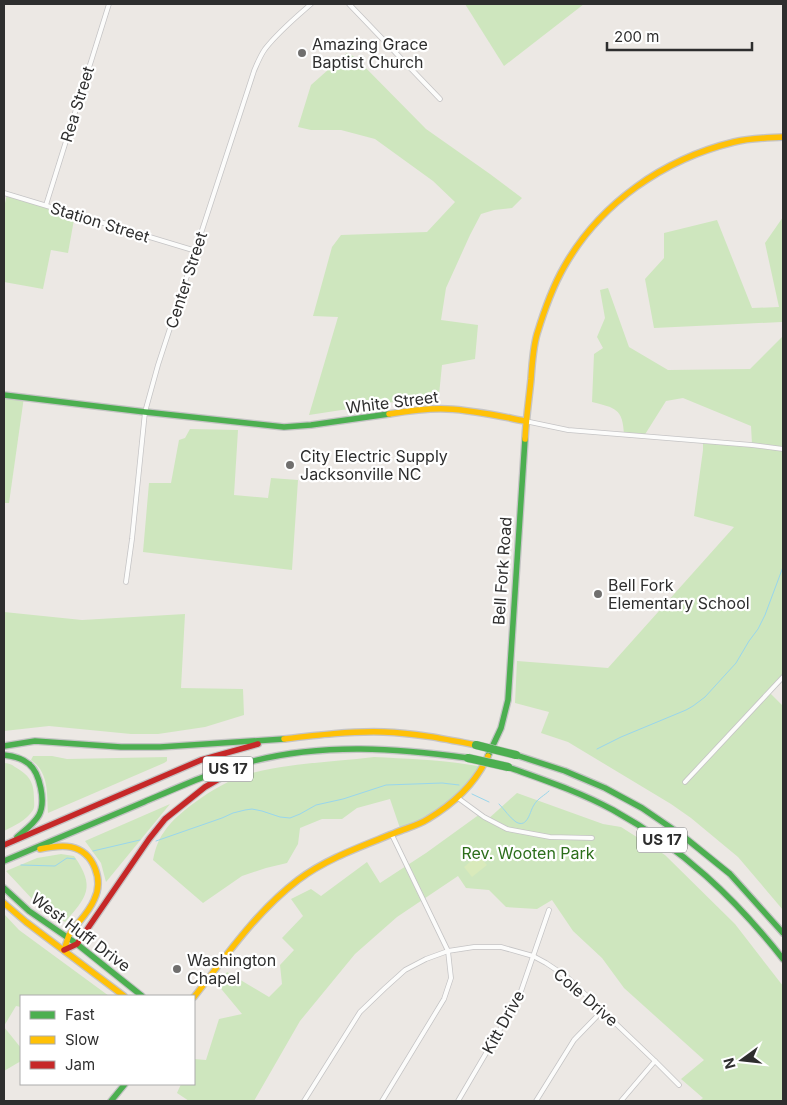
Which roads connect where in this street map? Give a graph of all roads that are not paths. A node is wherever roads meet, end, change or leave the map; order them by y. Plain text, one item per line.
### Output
1 (109, 4) edge
2 (311, 4) edge
3 (349, 4) edge
4 (440, 98) dead end
5 (783, 136) edge
6 (4, 193) edge
7 (46, 205) junction
8 (196, 251) junction
9 (4, 395) edge
10 (146, 412) junction
11 (525, 422) junction
12 (783, 449) edge
13 (126, 582) dead end
14 (783, 677) edge
15 (280, 739) junction
16 (4, 746) edge
17 (4, 755) edge
18 (253, 761) junction
19 (685, 782) dead end
20 (458, 798) junction
21 (392, 835) junction
22 (592, 838) dead end
23 (13, 841) junction
24 (4, 845) edge
25 (25, 851) junction
26 (4, 861) edge
27 (4, 888) edge
28 (4, 903) edge
29 (549, 910) dead end
30 (783, 933) edge
31 (68, 938) junction
32 (76, 944) junction
33 (64, 950) junction
34 (448, 951) junction
35 (533, 956) junction
36 (783, 959) edge
37 (123, 995) edge
38 (141, 995) edge
39 (195, 996) edge
40 (603, 1010) junction
41 (656, 1061) junction
42 (124, 1085) edge
43 (679, 1085) dead end
44 (111, 1101) edge
45 (304, 1101) edge
46 (382, 1101) edge
47 (458, 1101) edge
48 (536, 1101) edge
49 (621, 1101) edge

1 - 7 street, Rea Street
2 - 8 street, Center Street
3 - 4 street
5 - 11 main road, Bell Fork Road
6 - 7 street, Station Street
7 - 8 street, Station Street
8 - 10 street, Center Street
9 - 10 main road, White Street
10 - 11 main road, White Street
10 - 13 street, Center Street
11 - 12 street, White Street
11 - 20 main road, Bell Fork Road
14 - 19 street
15 - 16 main road
15 - 23 main road, US 17
15 - 30 main road, US 17, bridge
17 - 23 main road
18 - 25 main road, US 17
18 - 32 main road
18 - 36 main road, US 17, bridge
20 - 21 main road, Bell Fork Road
20 - 22 street
21 - 34 street
21 - 39 main road, Bell Fork Road
23 - 24 main road, US 17
25 - 26 main road, US 17
25 - 31 main road
27 - 31 main road, West Huff Drive
28 - 33 main road, West Huff Drive
29 - 35 street, Kitt Drive
31 - 32 main road, West Huff Drive
31 - 33 main road
32 - 33 main road
32 - 38 main road, West Huff Drive
33 - 37 main road, West Huff Drive
34 - 35 street, Cole Drive
34 - 45 street, Cole Drive
34 - 46 street
35 - 40 street, Cole Drive
35 - 47 street, Kitt Drive
40 - 41 street, Cole Drive
40 - 48 street
41 - 43 street, Cole Drive
41 - 49 street
42 - 44 main road

